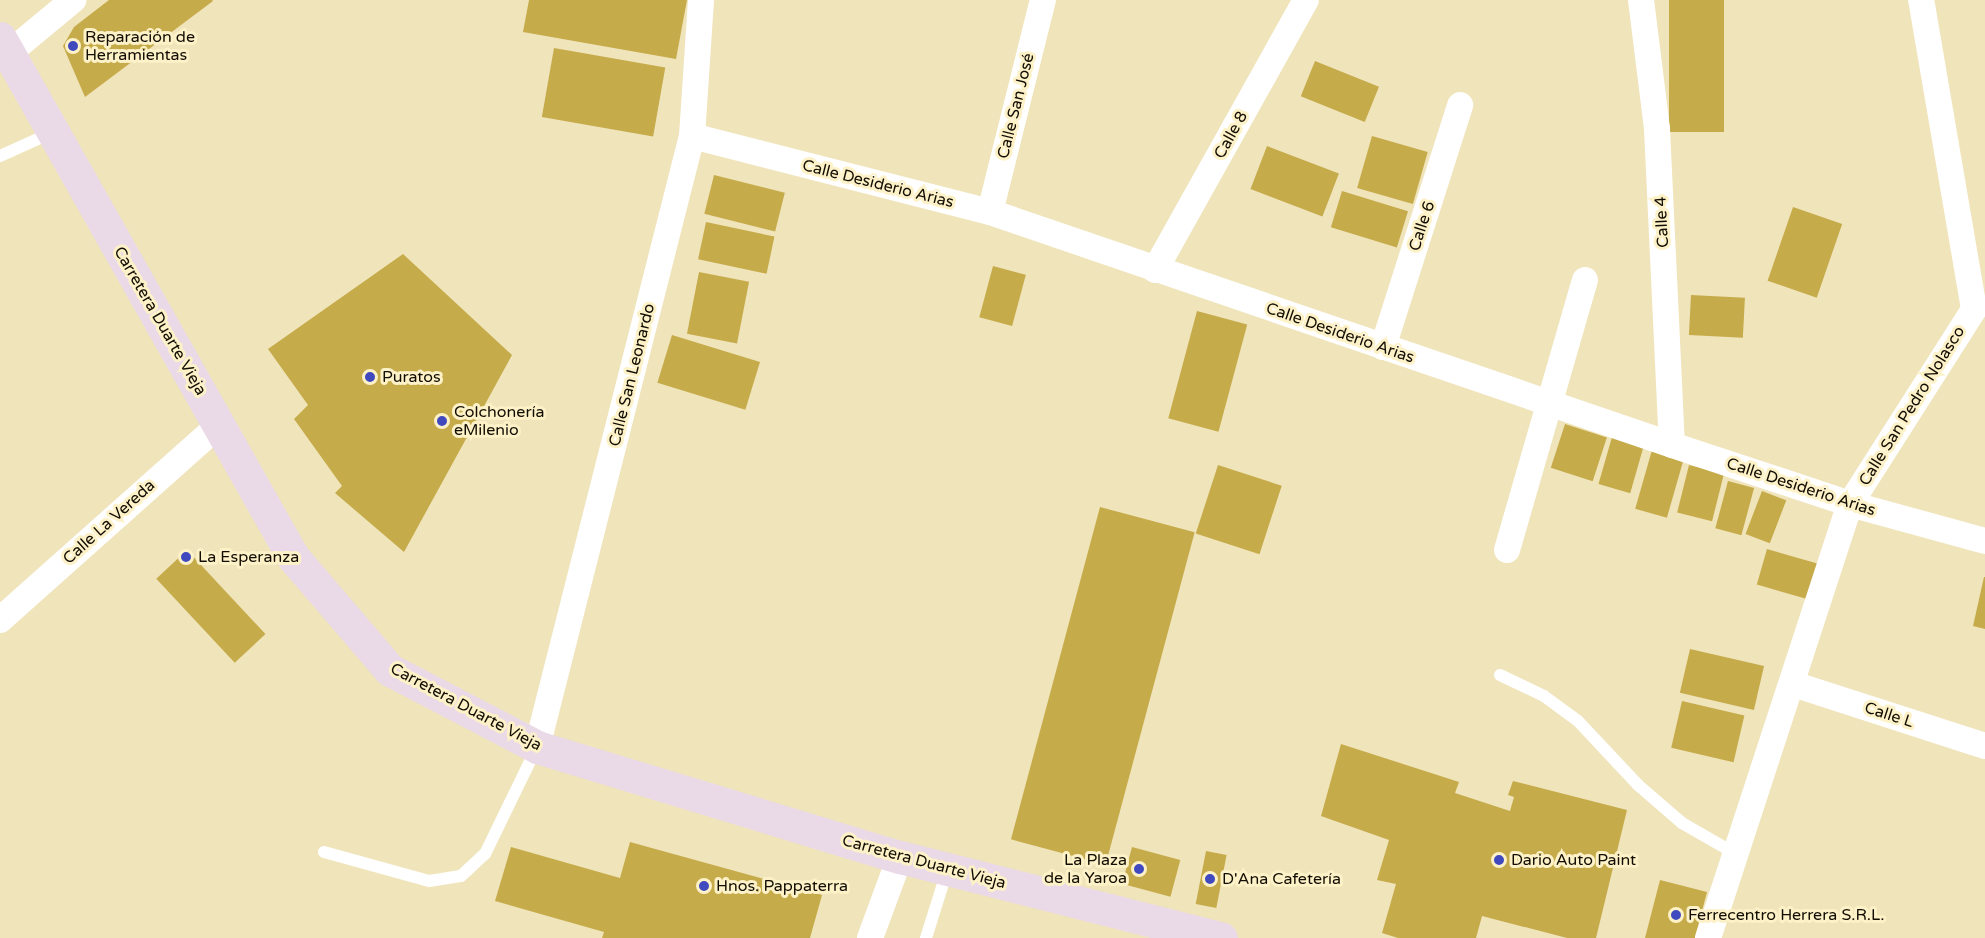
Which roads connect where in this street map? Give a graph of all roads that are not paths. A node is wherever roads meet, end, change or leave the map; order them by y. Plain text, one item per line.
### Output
1 (73, 0) edge
2 (701, 0) edge
3 (1043, 0) edge
4 (1306, 0) edge
5 (1641, 0) edge
6 (1921, 0) edge
7 (4, 46) edge
8 (1460, 105) dead end
9 (53, 132) junction
10 (692, 136) junction
11 (0, 156) edge
12 (990, 212) junction
13 (1155, 270) junction
14 (1585, 280) dead end
15 (1979, 310) edge
16 (1383, 347) junction
17 (1550, 404) junction
18 (219, 425) junction
19 (1672, 445) junction
20 (1850, 504) junction
21 (1985, 541) edge
22 (1507, 550) dead end
23 (0, 620) edge
24 (1500, 675) dead end
25 (1794, 684) junction
26 (1985, 746) edge
27 (537, 747) junction
28 (324, 852) dead end
29 (1736, 854) junction
30 (900, 857) junction
31 (948, 870) junction
32 (870, 938) edge
33 (926, 938) edge
34 (1221, 938) edge
35 (1708, 938) edge

1 - 7 street
2 - 10 street, Calle San Leonardo
3 - 12 street, Calle San José
4 - 13 street, Calle 8
5 - 19 street, Calle 4
6 - 15 street, Calle San Pedro Nolasco
7 - 9 main road, Carretera Duarte Vieja
8 - 16 street, Calle 6
9 - 11 lane
9 - 18 main road, Carretera Duarte Vieja
10 - 12 street, Calle Desiderio Arias
10 - 27 street, Calle San Leonardo
12 - 13 street, Calle Desiderio Arias
13 - 16 street, Calle Desiderio Arias
14 - 17 street
15 - 20 street, Calle San Pedro Nolasco
16 - 17 street, Calle Desiderio Arias
17 - 19 street, Calle Desiderio Arias
17 - 22 street
18 - 23 street, Calle La Vereda
18 - 27 main road, Carretera Duarte Vieja
19 - 20 street, Calle Desiderio Arias
20 - 21 street, Calle Desiderio Arias
20 - 25 street, Calle San Pedro Nolasco
24 - 29 lane
25 - 26 street, Calle L
25 - 29 street, Calle San Pedro Nolasco
27 - 28 lane
27 - 30 main road, Carretera Duarte Vieja
29 - 35 street, Calle San Pedro Nolasco
30 - 31 main road, Carretera Duarte Vieja
30 - 32 street
31 - 33 lane
31 - 34 main road, Carretera Duarte Vieja

